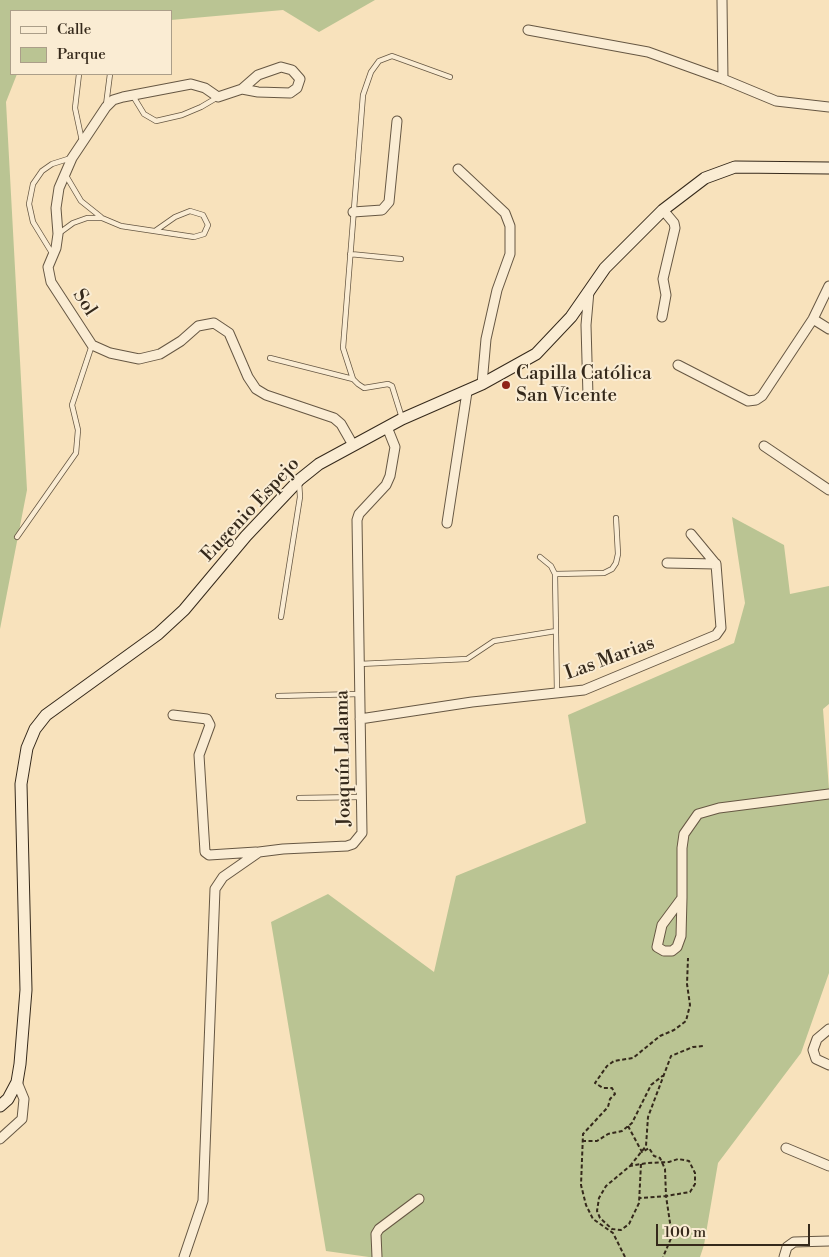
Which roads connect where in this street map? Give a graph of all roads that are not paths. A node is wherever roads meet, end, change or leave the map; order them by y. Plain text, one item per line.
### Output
1 (722, 0) edge
2 (528, 30) dead end
3 (79, 75) edge
4 (110, 75) edge
5 (450, 76) dead end
6 (723, 79) junction
7 (242, 89) junction
8 (132, 96) junction
9 (218, 97) junction
10 (106, 107) junction
11 (829, 107) edge
12 (397, 121) dead end
13 (82, 141) junction
14 (72, 158) junction
15 (829, 168) edge
16 (458, 169) dead end
17 (65, 174) junction
18 (663, 210) junction
19 (353, 212) junction
20 (102, 218) junction
21 (155, 231) junction
22 (58, 234) junction
23 (52, 253) junction
24 (350, 254) junction
25 (401, 259) dead end
26 (829, 286) edge
27 (589, 291) junction
28 (662, 317) dead end
29 (813, 319) junction
30 (829, 329) edge
31 (92, 345) junction
32 (270, 358) dead end
33 (678, 365) dead end
34 (353, 379) junction
35 (482, 384) junction
36 (467, 392) junction
37 (588, 396) dead end
38 (402, 419) junction
39 (387, 427) junction
40 (353, 445) junction
41 (764, 446) dead end
42 (300, 480) junction
43 (829, 490) edge
44 (616, 518) dead end
45 (447, 523) dead end
46 (691, 534) dead end
47 (17, 537) dead end
48 (540, 558) dead end
49 (667, 563) dead end
50 (715, 563) junction
51 (555, 574) junction
52 (281, 617) dead end
53 (556, 631) junction
54 (359, 664) junction
55 (360, 694) junction
56 (557, 695) junction
57 (278, 696) dead end
58 (173, 716) dead end
59 (360, 719) junction
60 (829, 794) edge
61 (361, 797) junction
62 (299, 798) dead end
63 (258, 852) junction
64 (682, 898) junction
65 (829, 1029) edge
66 (829, 1065) edge
67 (17, 1082) junction
68 (0, 1106) edge
69 (0, 1139) edge
70 (786, 1148) dead end
71 (829, 1166) edge
72 (419, 1199) dead end
73 (829, 1240) edge
74 (184, 1257) edge
75 (377, 1257) edge
76 (784, 1257) edge

1 - 6 street
2 - 6 street
3 - 13 lane
4 - 10 lane
5 - 19 lane
6 - 11 street
7 - 7 street
7 - 9 street
8 - 9 street, Sol
8 - 9 lane
8 - 10 street, Sol
10 - 13 street, Sol
12 - 19 street
13 - 14 street, Sol
14 - 17 street, Sol
14 - 23 lane
15 - 18 street, Eugenio Espejo
16 - 35 street
17 - 20 lane
17 - 22 street, Sol
18 - 27 street, Eugenio Espejo
18 - 28 street
19 - 24 lane
20 - 21 lane
20 - 22 lane
21 - 21 lane
22 - 23 street, Sol
23 - 31 street, Sol
24 - 25 lane
24 - 34 lane
26 - 29 street
27 - 35 street, Eugenio Espejo
27 - 37 street
29 - 30 street
29 - 33 street
31 - 40 street, Sol
31 - 47 lane
32 - 34 lane
34 - 38 lane
35 - 36 street, Eugenio Espejo
36 - 38 street, Eugenio Espejo
36 - 45 street
38 - 39 street, Eugenio Espejo
39 - 40 street, Eugenio Espejo
39 - 54 street, Joaquín Lalama
40 - 42 street, Eugenio Espejo
41 - 43 street
42 - 52 lane
42 - 67 street, Eugenio Espejo
44 - 51 lane
46 - 50 street
48 - 51 lane
49 - 50 street
50 - 56 street, Las Marias
51 - 53 lane
53 - 54 lane
53 - 56 lane
54 - 55 street, Joaquín Lalama
55 - 57 lane
55 - 59 street, Joaquín Lalama
56 - 59 street, Las Marias
58 - 63 street, Joaquín Lalama
59 - 61 street, Joaquín Lalama
60 - 64 street
61 - 62 lane
61 - 63 street, Joaquín Lalama
63 - 74 street
64 - 64 street
65 - 66 street
67 - 68 street, Eugenio Espejo
67 - 69 street
70 - 71 street
72 - 75 street
73 - 76 street

